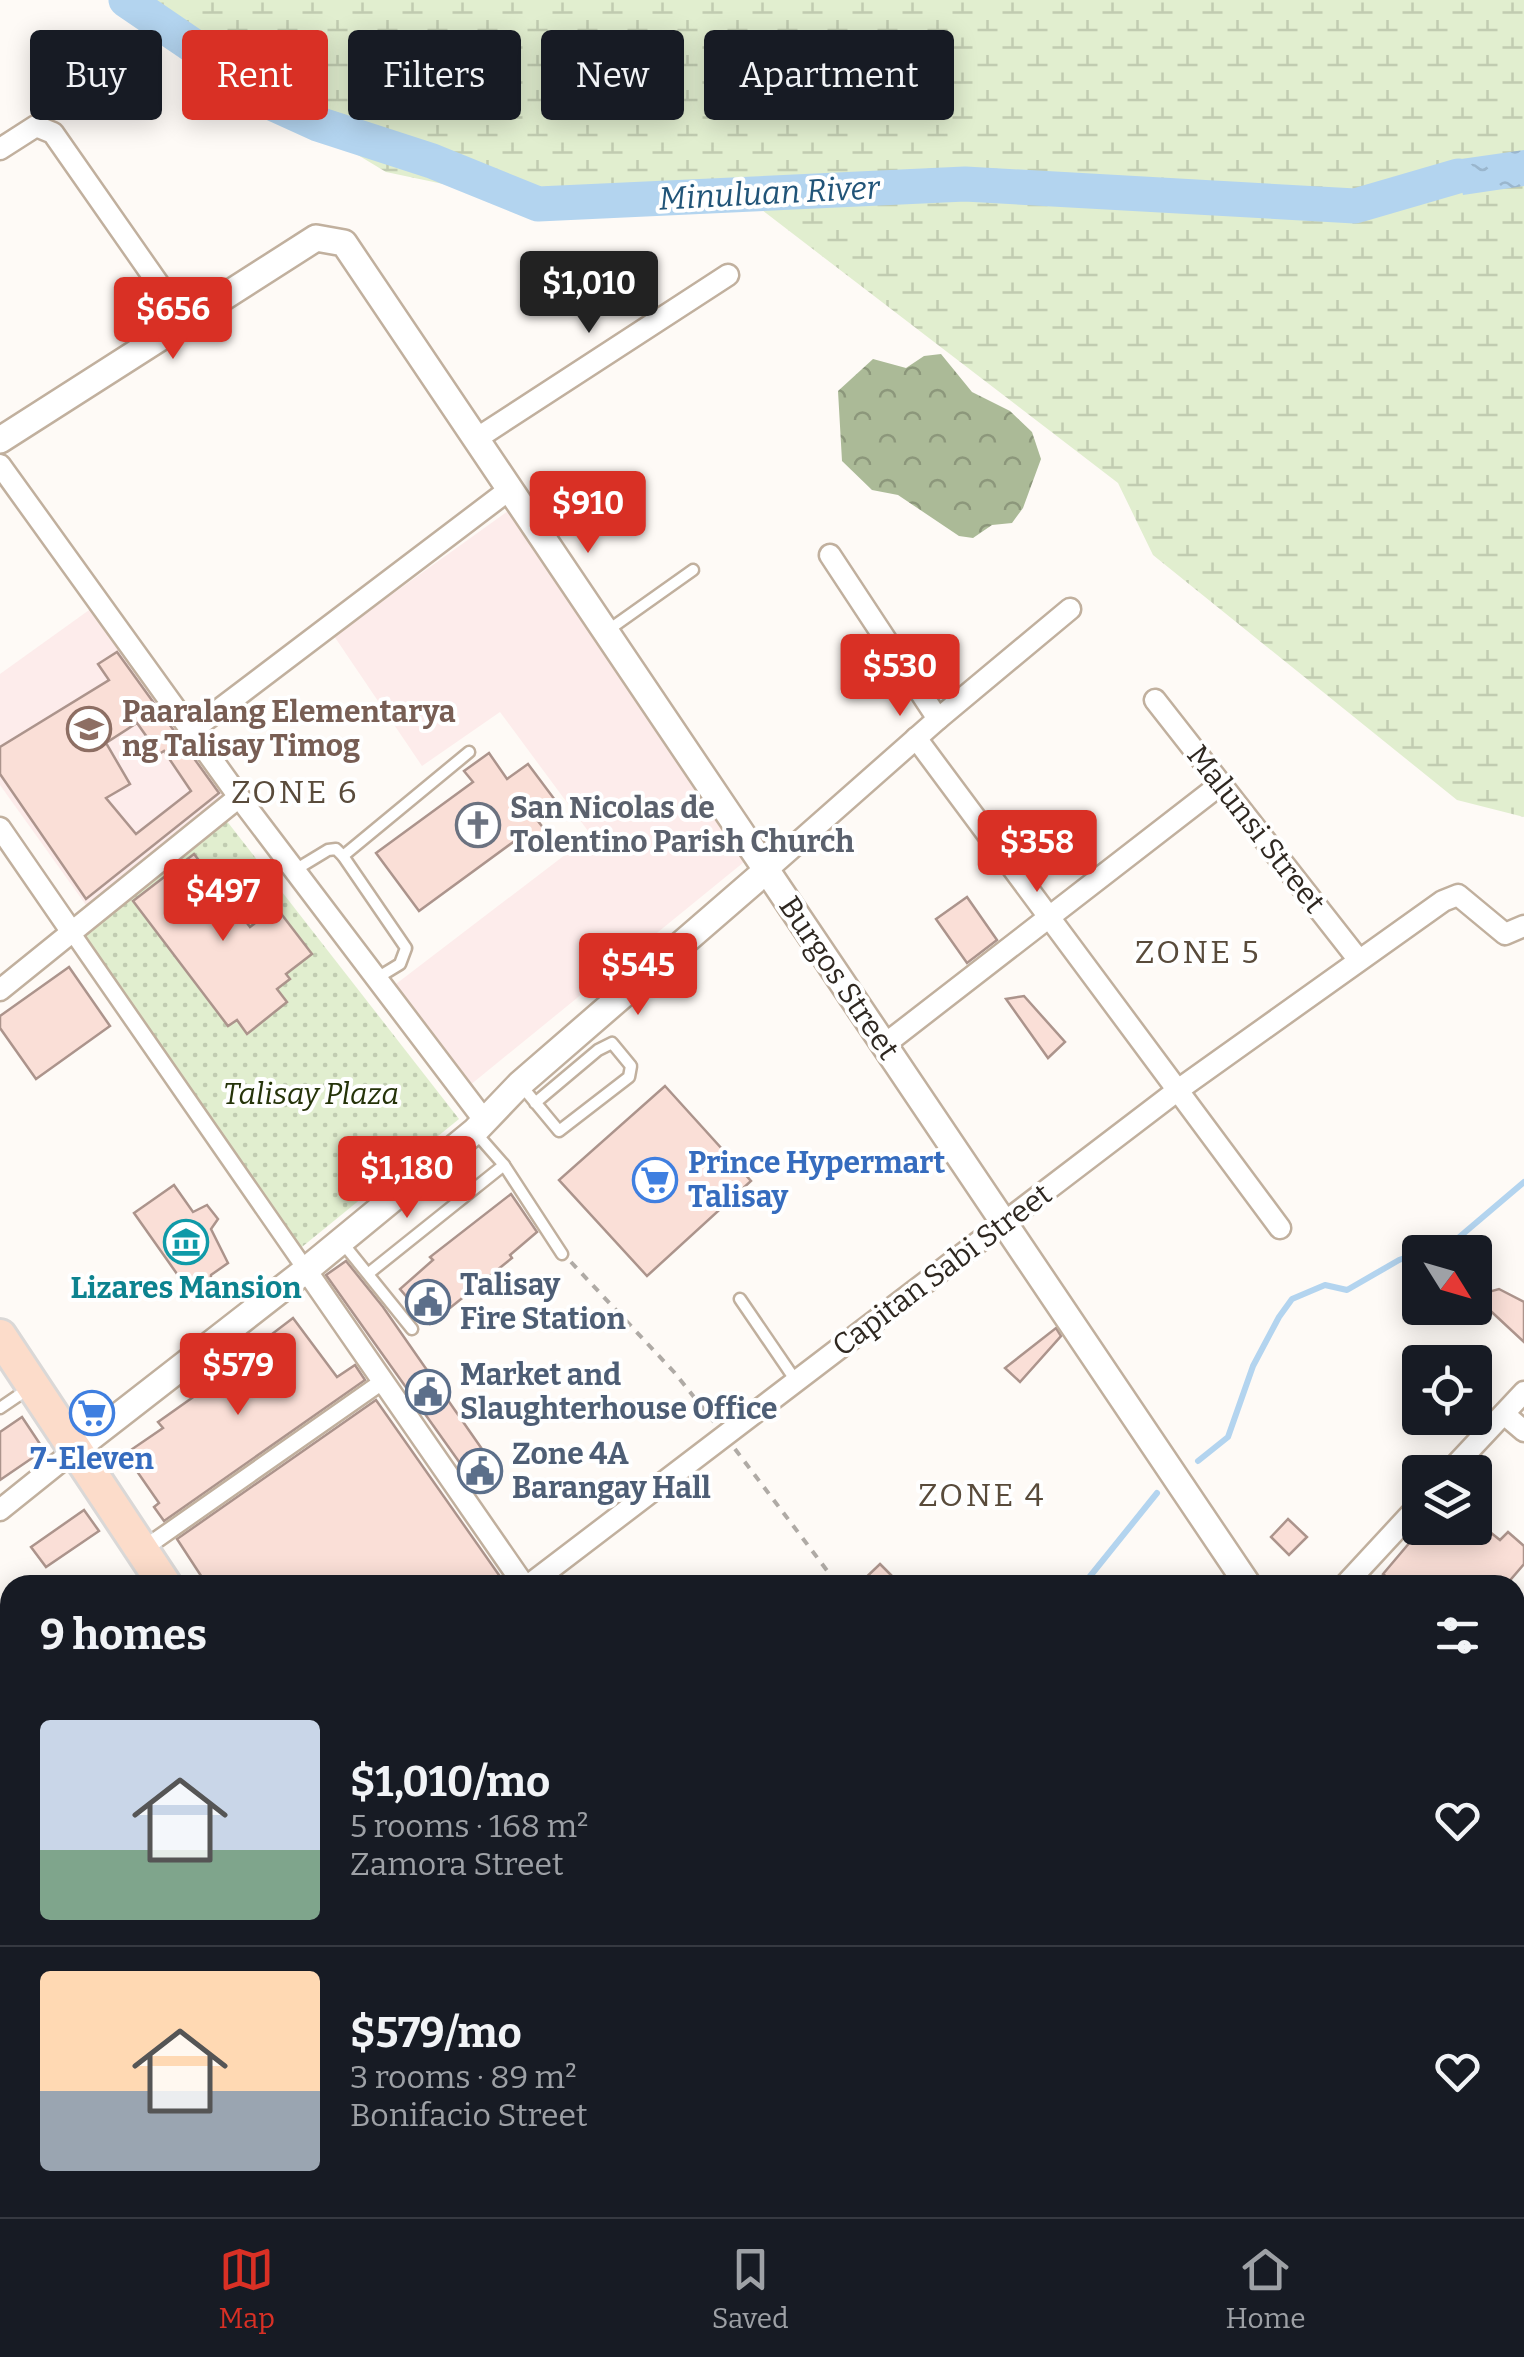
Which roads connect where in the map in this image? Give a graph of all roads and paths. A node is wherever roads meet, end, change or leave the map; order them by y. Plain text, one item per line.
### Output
1 (0, 149) edge
2 (728, 275) dead end
3 (185, 322) junction
4 (476, 439) junction
5 (0, 440) edge
6 (0, 465) edge
7 (510, 489) junction
8 (830, 555) dead end
9 (693, 570) dead end
10 (1070, 609) dead end
11 (606, 631) junction
12 (1154, 700) dead end
13 (938, 718) junction
14 (191, 731) junction
15 (916, 738) junction
16 (469, 752) dead end
17 (1221, 784) junction
18 (240, 797) junction
19 (0, 828) edge
20 (344, 856) junction
21 (296, 870) junction
22 (767, 870) junction
23 (1050, 917) junction
24 (1524, 926) edge
25 (71, 931) junction
26 (1358, 959) junction
27 (376, 978) junction
28 (0, 990) edge
29 (884, 1045) junction
30 (1178, 1090) junction
31 (528, 1094) junction
32 (480, 1126) junction
33 (504, 1165) junction
34 (1004, 1222) junction
35 (1280, 1228) dead end
36 (341, 1240) junction
37 (562, 1254) joint
38 (306, 1270) junction
39 (369, 1273) junction
40 (740, 1298) dead end
41 (412, 1330) dead end
42 (0, 1336) edge
43 (382, 1381) junction
44 (796, 1381) junction
45 (33, 1385) junction
46 (1524, 1392) edge
47 (0, 1408) edge
48 (1504, 1414) junction
49 (1524, 1431) edge
50 (725, 1436) junction
51 (76, 1449) junction
52 (1465, 1455) edge
53 (3, 1501) edge
54 (1402, 1523) edge
55 (142, 1550) junction
56 (158, 1575) edge
57 (520, 1575) edge
58 (540, 1575) edge
59 (830, 1575) edge
60 (1241, 1575) edge
61 (1354, 1575) edge

1 - 3 street
2 - 4 street
3 - 4 street, Burgos Street
3 - 5 street, Burgos Street
4 - 7 street, Burgos Street
6 - 14 street
7 - 11 street, Burgos Street
7 - 14 street
8 - 13 street
9 - 11 lane
10 - 13 street
11 - 22 street, Burgos Street
12 - 17 street, Malunsi Street
13 - 15 street
14 - 18 street
15 - 22 street
15 - 23 street
16 - 20 lane
17 - 23 street
17 - 26 street, Malunsi Street
18 - 21 street
18 - 25 street
19 - 25 street
20 - 21 lane
20 - 27 lane
21 - 27 street
22 - 29 street, Burgos Street
22 - 31 street
23 - 29 street
23 - 30 street
24 - 26 street, Capitan Sabi Street
25 - 28 street
25 - 38 street
26 - 30 street, Capitan Sabi Street
27 - 32 street
29 - 34 street, Burgos Street
30 - 34 street, Capitan Sabi Street
30 - 35 street
31 - 31 lane
31 - 32 street
32 - 33 lane
32 - 36 street
33 - 37 lane
33 - 39 lane
34 - 44 street, Capitan Sabi Street
34 - 60 street, Burgos Street
36 - 38 street
36 - 39 lane
37 - 50 path
38 - 43 street
38 - 51 street
39 - 41 lane
40 - 44 lane
42 - 45 main road
43 - 55 street
43 - 57 street
44 - 50 street, Capitan Sabi Street
45 - 47 lane
45 - 51 main road
46 - 48 street
48 - 49 street
48 - 52 street
50 - 58 street, Capitan Sabi Street
50 - 59 path
51 - 53 street
51 - 55 main road
54 - 61 street
55 - 56 main road

